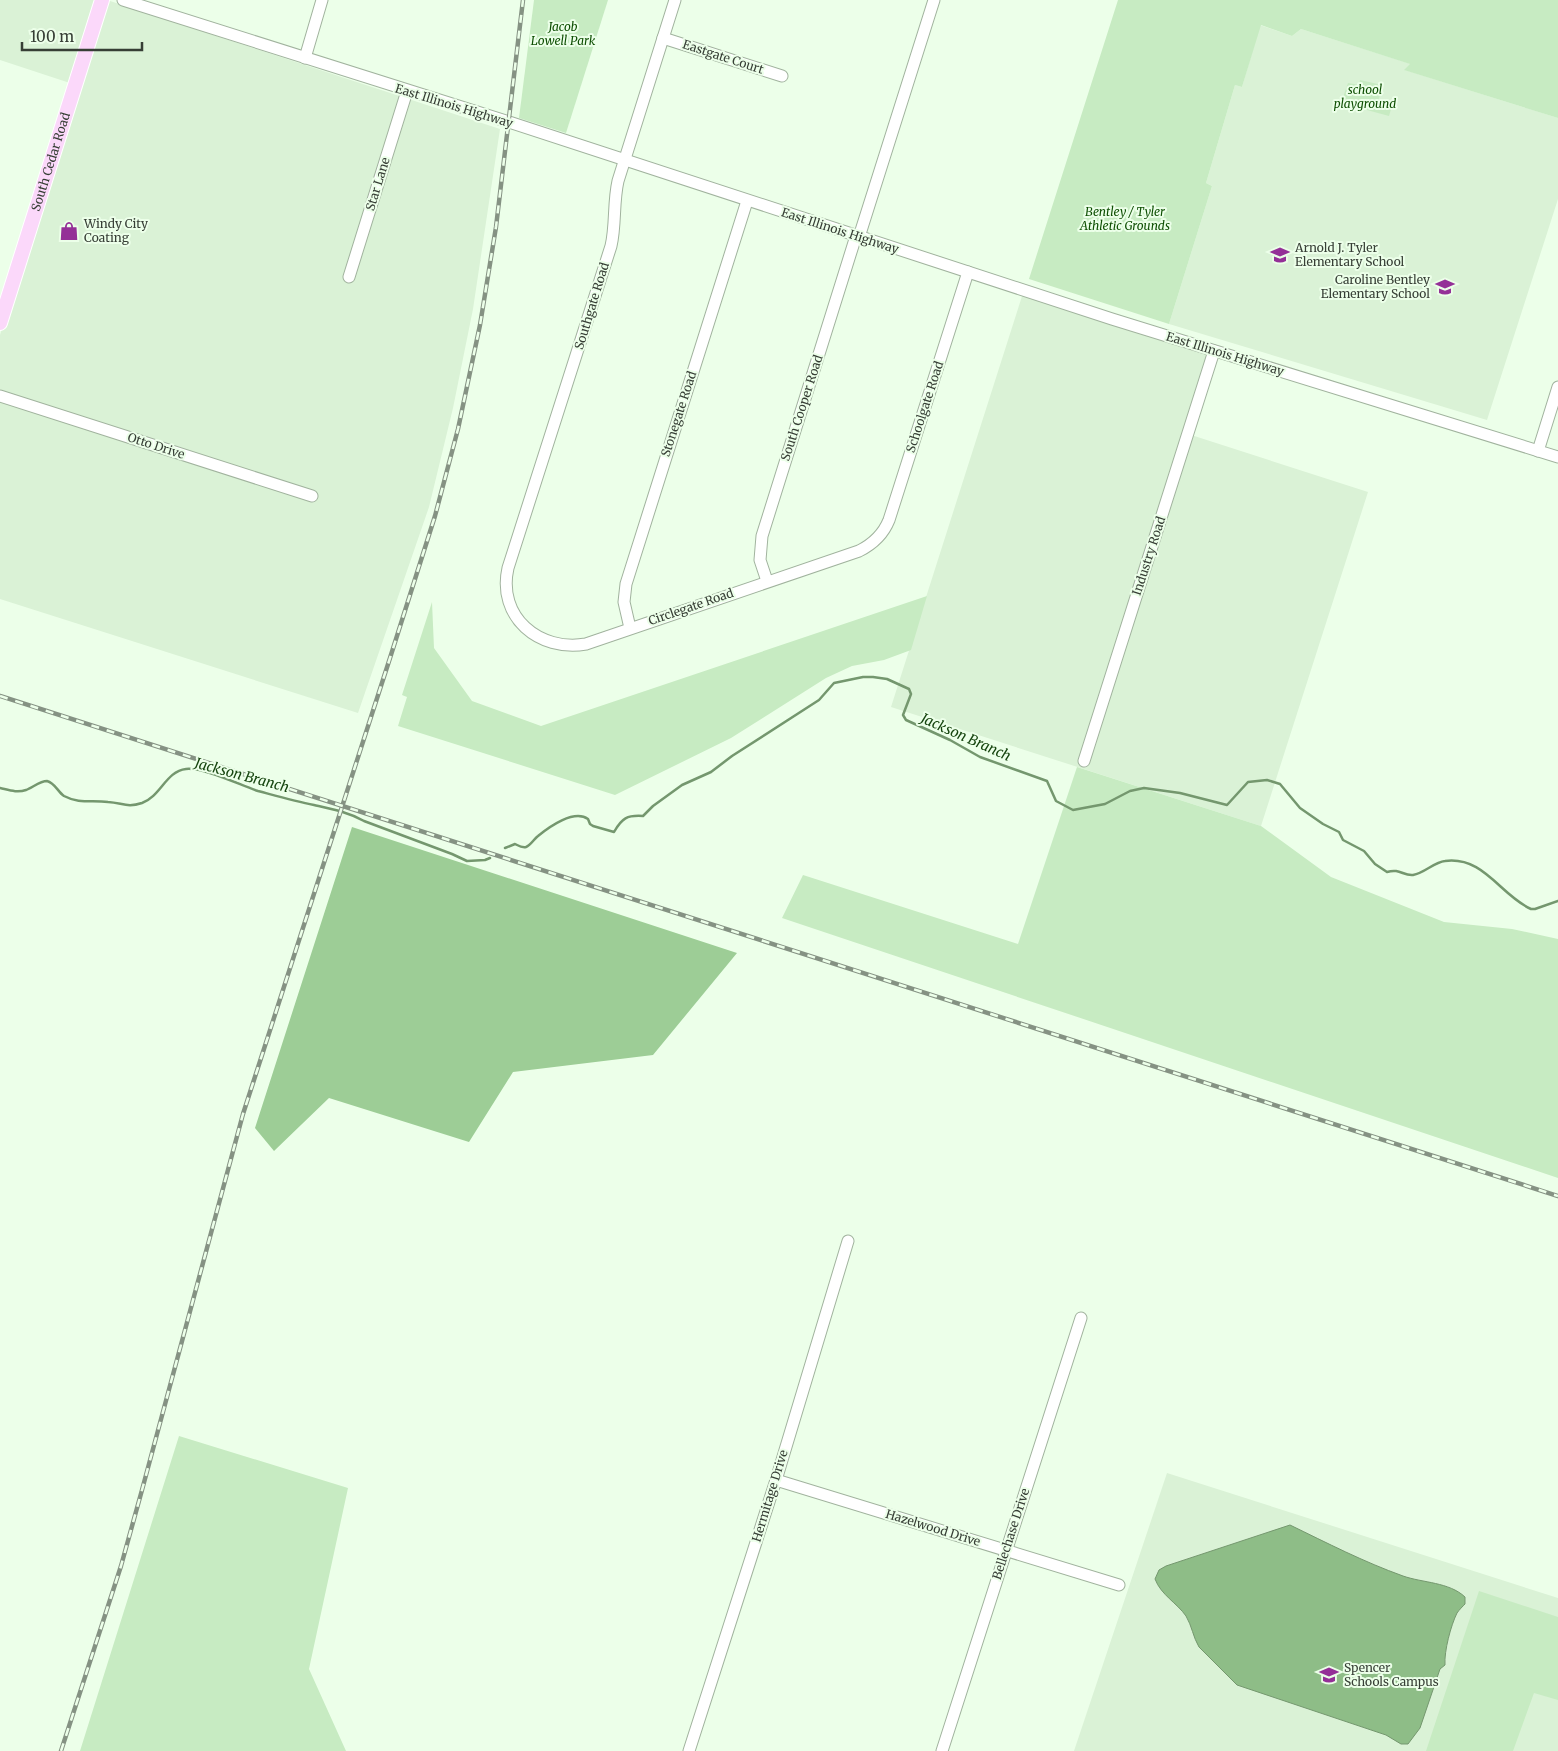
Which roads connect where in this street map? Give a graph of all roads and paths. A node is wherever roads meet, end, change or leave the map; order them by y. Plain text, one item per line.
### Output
1 (102, 0) edge
2 (123, 0) edge
3 (322, 0) edge
4 (675, 0) edge
5 (934, 0) edge
6 (663, 38) junction
7 (305, 58) junction
8 (782, 76) dead end
9 (407, 91) junction
10 (624, 161) junction
11 (747, 201) junction
12 (858, 237) junction
13 (968, 272) junction
14 (349, 277) dead end
15 (0, 323) edge
16 (1214, 351) junction
17 (1558, 387) edge
18 (0, 396) edge
19 (1538, 451) junction
20 (1558, 457) edge
21 (312, 496) dead end
22 (876, 540) joint
23 (767, 581) junction
24 (513, 610) joint
25 (630, 628) junction
26 (1084, 761) dead end
27 (848, 1241) dead end
28 (1081, 1318) dead end
29 (776, 1480) junction
30 (1005, 1551) junction
31 (1119, 1585) dead end
32 (690, 1751) edge
33 (942, 1751) edge

1 - 15 main road, South Cedar Road
2 - 7 street, East Illinois Highway
3 - 7 street
4 - 6 street, Southgate Road
5 - 12 street, South Cooper Road
6 - 8 street, Eastgate Court
6 - 10 street, Southgate Road
7 - 9 street, East Illinois Highway
9 - 10 street, East Illinois Highway
9 - 14 street, Star Lane
10 - 11 street, East Illinois Highway
10 - 24 street, Southgate Road
11 - 12 street, East Illinois Highway
11 - 25 street, Stonegate Road
12 - 13 street, East Illinois Highway
12 - 23 street, South Cooper Road
13 - 16 street, East Illinois Highway
13 - 22 street, Schoolgate Road
16 - 19 street, East Illinois Highway
16 - 26 street, Industry Road
17 - 19 street
18 - 21 street, Otto Drive
19 - 20 street, East Illinois Highway
22 - 23 street, Circlegate Road
23 - 25 street, Circlegate Road
24 - 25 street, Circlegate Road
27 - 29 street, Hermitage Drive
28 - 30 street, Bellechase Drive
29 - 30 street, Hazelwood Drive
29 - 32 street, Hermitage Drive
30 - 31 street, Hazelwood Drive
30 - 33 street, Bellechase Drive

